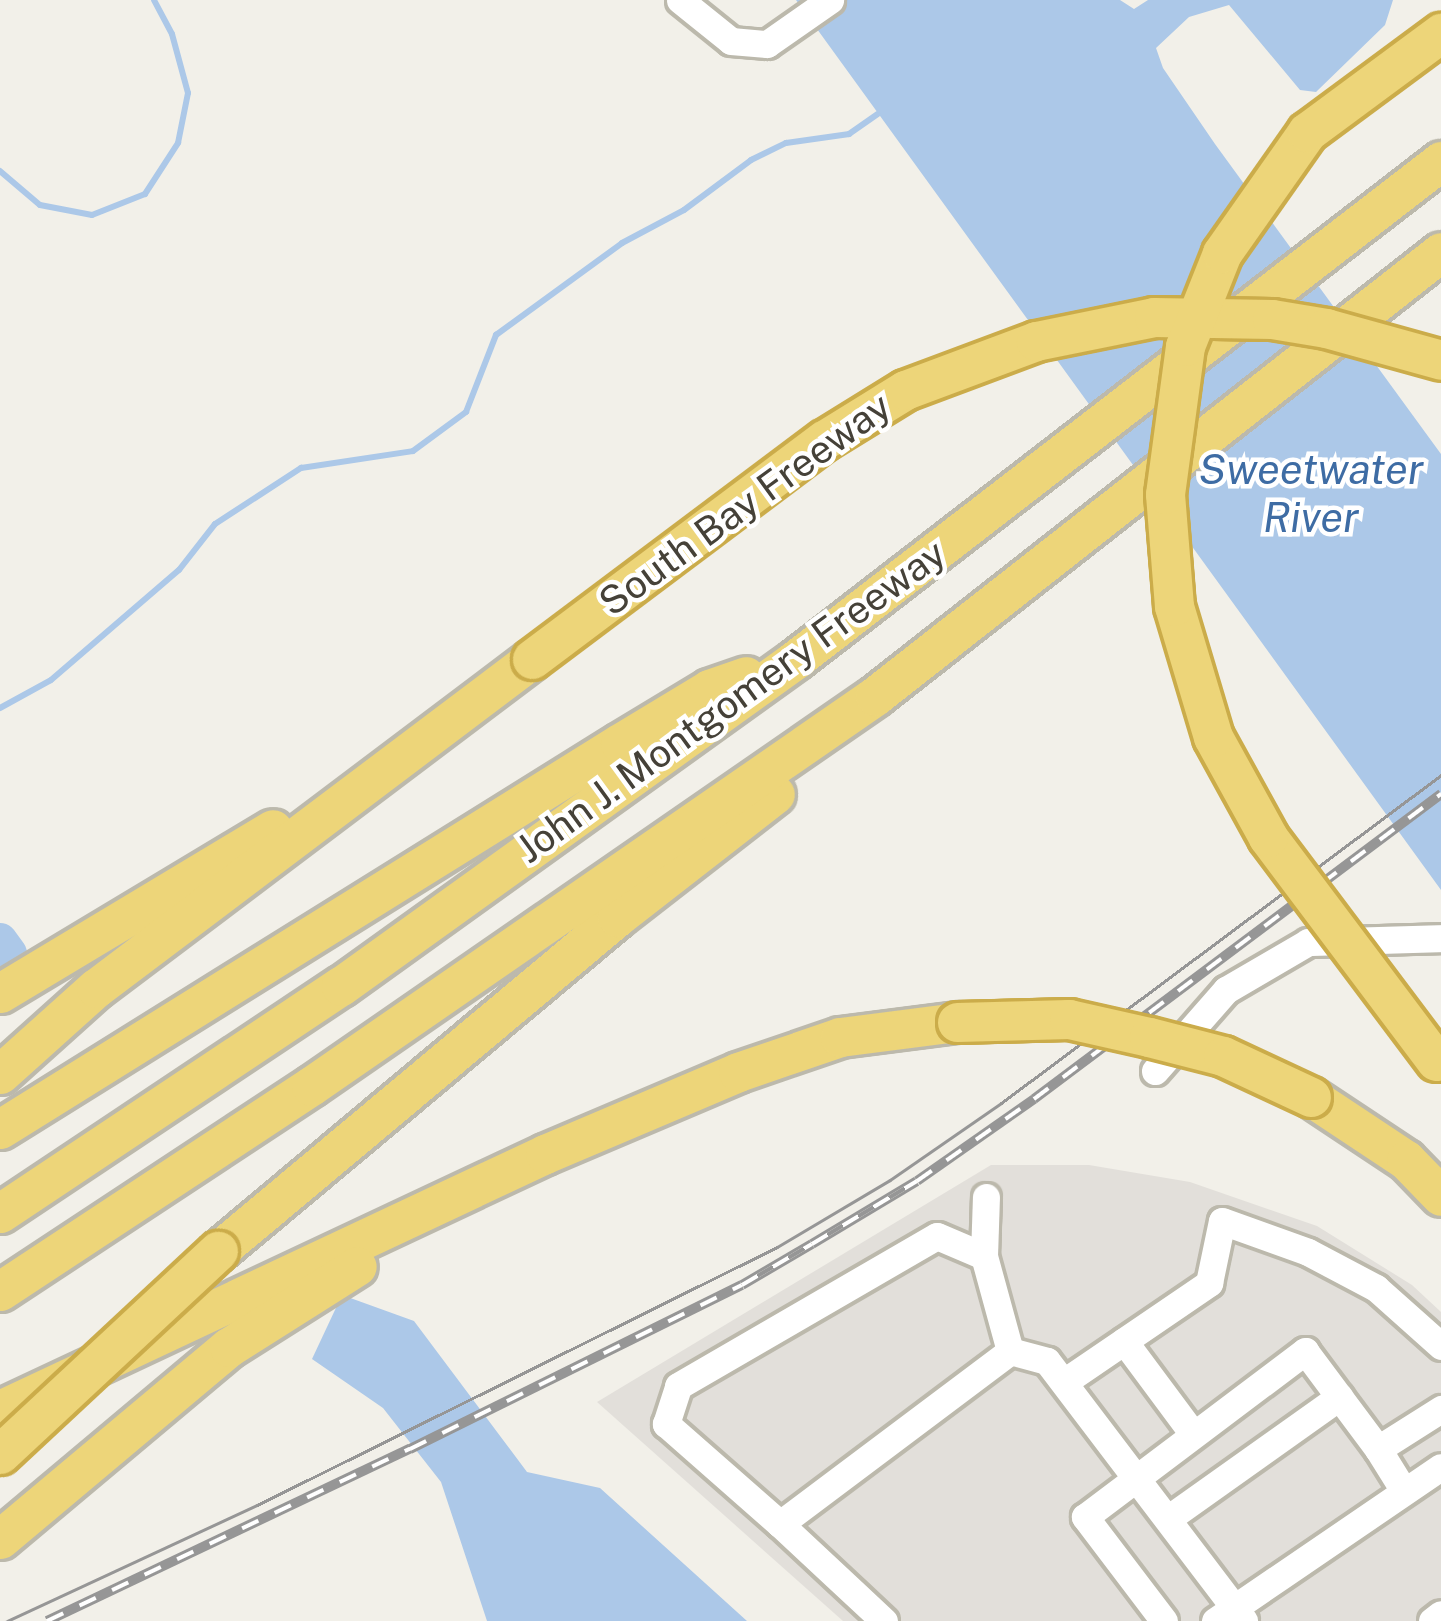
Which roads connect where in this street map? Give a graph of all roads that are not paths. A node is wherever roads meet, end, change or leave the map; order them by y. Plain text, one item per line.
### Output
1 (680, 0) edge
2 (830, 0) edge
3 (1441, 33) edge
4 (1441, 161) edge
5 (1430, 260) edge
6 (1441, 360) edge
7 (796, 659) junction
8 (874, 696) junction
9 (431, 734) junction
10 (1441, 938) edge
11 (0, 993) edge
12 (1438, 1064) edge
13 (1155, 1071) dead end
14 (0, 1074) edge
15 (626, 1119) junction
16 (0, 1129) edge
17 (1441, 1196) edge
18 (986, 1197) dead end
19 (0, 1214) edge
20 (984, 1256) junction
21 (0, 1291) edge
22 (1124, 1341) junction
23 (1441, 1346) edge
24 (1010, 1351) junction
25 (1055, 1372) junction
26 (1339, 1397) junction
27 (1441, 1409) edge
28 (0, 1410) edge
29 (1192, 1434) junction
30 (1378, 1449) junction
31 (0, 1454) edge
32 (1441, 1466) edge
33 (1137, 1475) junction
34 (1404, 1491) junction
35 (1169, 1518) junction
36 (780, 1524) junction
37 (0, 1539) edge
38 (1441, 1614) edge
39 (1231, 1616) edge
40 (884, 1621) edge
41 (1164, 1621) edge
42 (1432, 1621) edge

1 - 2 street
3 - 12 highway, bridge
4 - 7 highway, John J. Montgomery Freeway, bridge
5 - 8 highway, John J. Montgomery Freeway, bridge
6 - 9 highway, South Bay Freeway, bridge
7 - 16 highway
7 - 19 highway, John J. Montgomery Freeway
8 - 21 highway, John J. Montgomery Freeway
8 - 31 highway, bridge
9 - 11 highway
9 - 14 highway
10 - 13 street
15 - 17 highway, bridge
15 - 28 highway
15 - 37 highway
18 - 20 street
20 - 24 street
20 - 36 street
22 - 23 street
22 - 25 street
22 - 29 street
24 - 25 street
24 - 36 street
25 - 33 street
26 - 29 street
26 - 30 street
26 - 35 street
27 - 30 street
29 - 33 street
30 - 34 street
32 - 34 street
33 - 35 street
33 - 41 street
34 - 39 street
35 - 39 street
36 - 40 street
38 - 42 street

